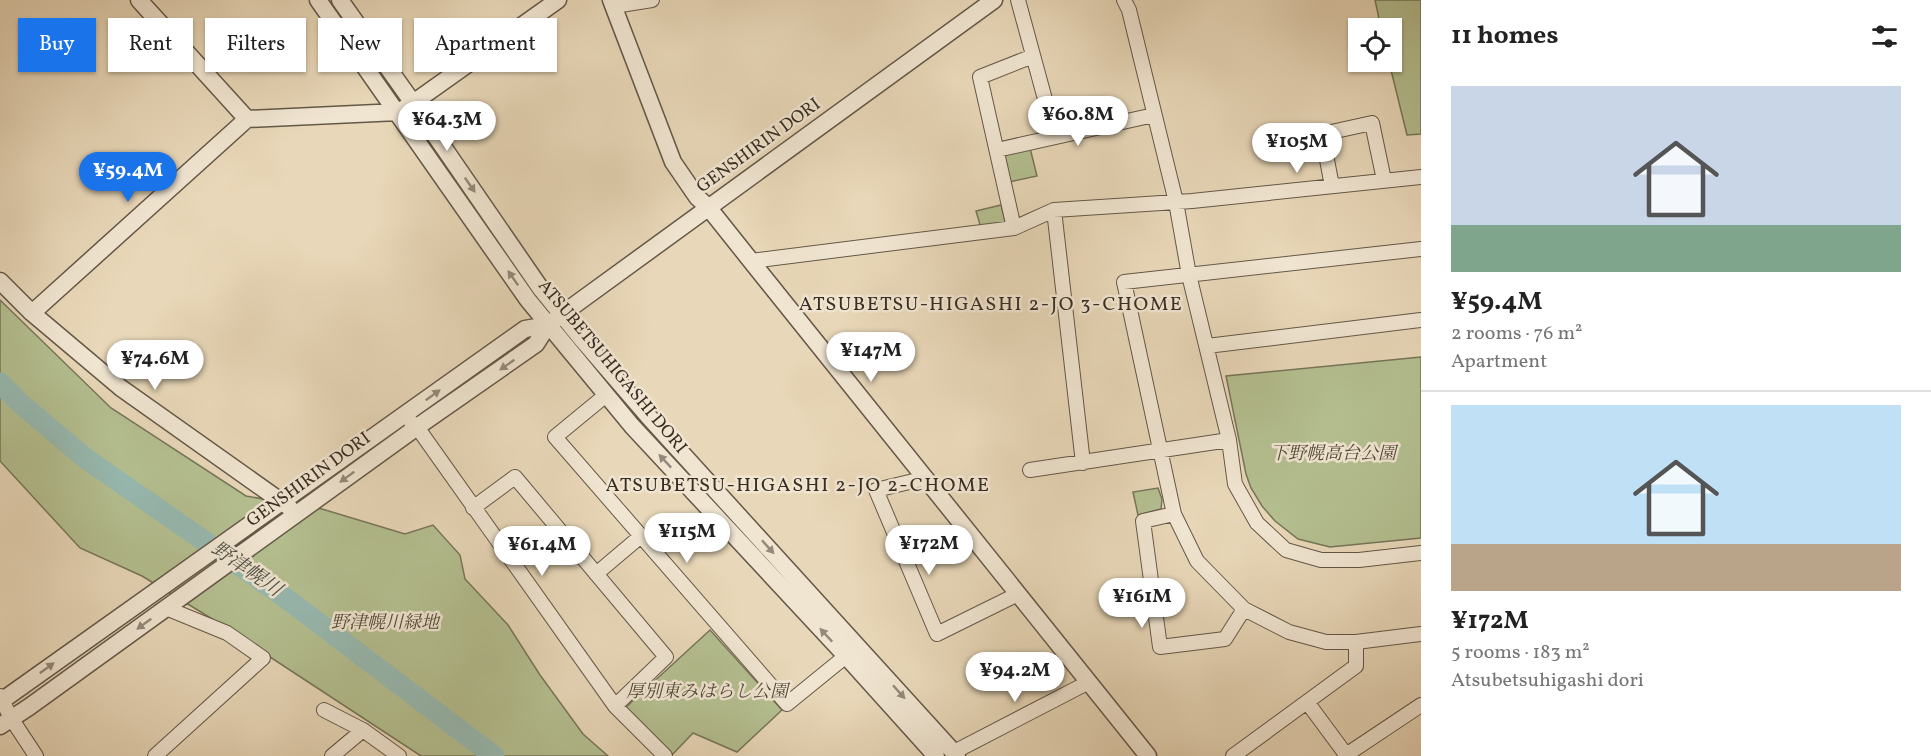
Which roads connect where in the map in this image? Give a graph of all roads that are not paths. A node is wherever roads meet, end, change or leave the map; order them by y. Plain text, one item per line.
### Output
1 (140, 0) edge
2 (318, 0) edge
3 (340, 0) edge
4 (558, 0) edge
5 (652, 0) edge
6 (994, 0) edge
7 (1018, 0) edge
8 (1124, 0) edge
9 (612, 3) edge
10 (1033, 56) junction
11 (413, 103) junction
12 (398, 112) junction
13 (1154, 115) junction
14 (247, 119) junction
15 (1055, 136) junction
16 (996, 150) junction
17 (1421, 177) edge
18 (1384, 180) junction
19 (1332, 186) junction
20 (1176, 202) junction
21 (708, 207) junction
22 (1054, 210) junction
23 (1014, 228) junction
24 (1421, 249) edge
25 (751, 261) junction
26 (1189, 275) junction
27 (0, 281) edge
28 (32, 313) junction
29 (562, 315) junction
30 (1421, 320) edge
31 (548, 325) junction
32 (1207, 346) junction
33 (606, 395) junction
34 (404, 416) junction
35 (417, 427) junction
36 (1229, 440) junction
37 (1160, 450) junction
38 (1083, 463) junction
39 (1030, 470) dead end
40 (926, 478) junction
41 (283, 501) junction
42 (474, 508) junction
43 (296, 514) junction
44 (1174, 514) junction
45 (641, 536) junction
46 (1421, 553) edge
47 (596, 574) junction
48 (1018, 594) junction
49 (166, 608) junction
50 (1244, 609) junction
51 (1421, 634) edge
52 (1356, 642) junction
53 (846, 656) junction
54 (1089, 682) junction
55 (1, 699) edge
56 (1307, 702) junction
57 (1421, 705) edge
58 (615, 706) junction
59 (324, 710) dead end
60 (5, 722) edge
61 (363, 730) junction
62 (956, 754) edge
63 (36, 756) edge
64 (155, 756) edge
65 (332, 756) edge
66 (399, 756) edge
67 (665, 756) edge
68 (936, 756) edge
69 (1148, 756) edge
70 (1233, 756) edge
71 (1347, 756) edge

1 - 14 street
2 - 12 street, ATSUBETSUHIGASHI DORI
3 - 11 street, ATSUBETSUHIGASHI DORI
4 - 11 street
5 - 9 street
6 - 21 street, GENSHIRIN DORI
7 - 10 street
8 - 13 street
9 - 21 street
10 - 15 street
10 - 16 street
11 - 12 street
11 -> 29 street, ATSUBETSUHIGASHI DORI
12 - 14 street
31 -> 12 street, ATSUBETSUHIGASHI DORI
13 - 15 street
13 - 20 street
14 - 28 street
15 - 16 street
16 - 23 street
17 - 18 street
18 - 19 street
18 - 19 street
19 - 20 street
20 - 22 street
20 - 26 street
21 - 25 street
21 - 29 street, GENSHIRIN DORI
22 - 23 street
22 - 38 street
23 - 25 street
24 - 26 street
25 - 40 street
26 - 32 street
26 - 37 street
27 - 28 street
28 - 41 street
29 - 31 street, GENSHIRIN DORI
29 -> 62 street, ATSUBETSUHIGASHI DORI
30 - 32 street
31 - 33 street, ATSUBETSUHIGASHI DORI
34 -> 31 street, GENSHIRIN DORI
31 -> 35 street, GENSHIRIN DORI
32 - 36 street
33 - 45 street
53 -> 33 street, ATSUBETSUHIGASHI DORI
34 - 35 street
34 - 41 street, GENSHIRIN DORI
35 - 42 street
35 -> 43 street, GENSHIRIN DORI
36 - 37 street
36 - 46 street
37 - 38 street
37 - 44 street
38 - 39 street
40 - 48 street
40 - 48 street
41 - 43 street
55 -> 41 street, GENSHIRIN DORI
42 - 47 street
42 - 58 street
43 - 49 street, GENSHIRIN DORI
44 - 50 street
44 - 50 street
45 - 47 street
45 - 53 street
47 - 58 street
48 - 54 street
49 -> 60 street, GENSHIRIN DORI
49 - 64 street
50 - 52 street
51 - 52 street
52 - 56 street
53 - 68 street, ATSUBETSUHIGASHI DORI
54 - 62 street
54 - 69 street
55 - 60 street
56 - 70 street
56 - 71 street
57 - 71 street
58 - 67 street
59 - 61 street
60 - 63 street
61 - 65 street
61 - 66 street

